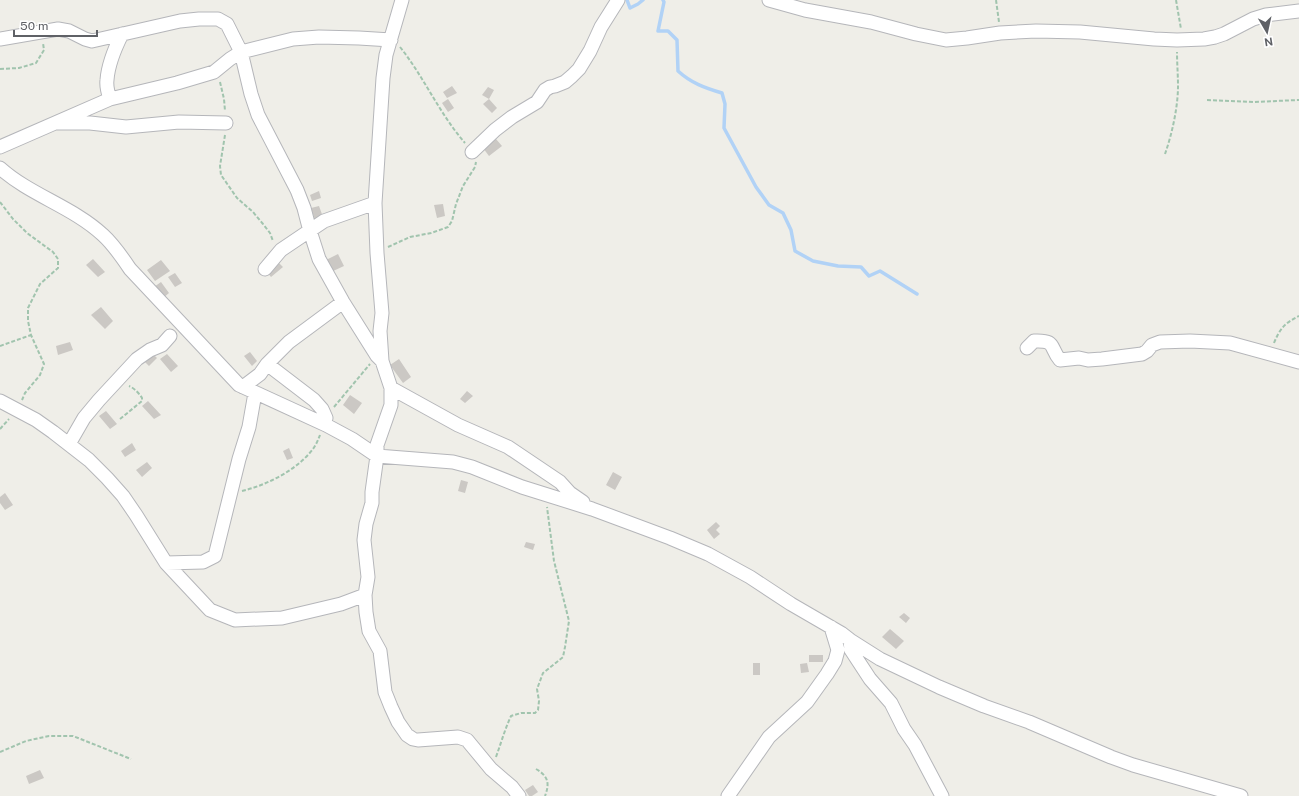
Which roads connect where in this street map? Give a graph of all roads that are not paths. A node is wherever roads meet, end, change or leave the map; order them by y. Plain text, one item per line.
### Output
1 (402, 0) edge
2 (618, 0) edge
3 (768, 0) edge
4 (1299, 11) edge
5 (122, 34) junction
6 (0, 39) edge
7 (391, 40) junction
8 (241, 52) junction
9 (110, 99) junction
10 (55, 123) junction
11 (226, 123) road end
12 (0, 147) edge
13 (472, 152) road end
14 (0, 168) edge
15 (375, 203) junction
16 (310, 231) junction
17 (265, 269) dead end
18 (344, 302) junction
19 (170, 336) dead end
20 (1027, 348) dead end
21 (380, 358) junction
22 (1299, 362) edge
23 (267, 364) junction
24 (243, 387) junction
25 (391, 388) junction
26 (255, 393) junction
27 (0, 401) edge
28 (326, 421) junction
29 (69, 444) junction
30 (377, 456) junction
31 (592, 509) junction
32 (166, 562) junction
33 (365, 595) junction
34 (831, 627) junction
35 (850, 640) junction
36 (519, 796) edge
37 (728, 796) edge
38 (942, 796) edge
39 (1241, 796) edge

1 - 7 street
2 - 13 street
3 - 4 street
5 - 6 street
5 - 8 street
5 - 9 street
7 - 8 street
7 - 15 street
8 - 9 street
8 - 16 street
9 - 10 street
10 - 11 street
10 - 12 street
14 - 24 street
15 - 16 street
15 - 21 street
16 - 17 street
16 - 18 street
18 - 21 street
18 - 23 street
19 - 29 street
20 - 22 street
21 - 25 street
23 - 24 street
23 - 28 street
24 - 26 street
25 - 30 street
25 - 31 street
26 - 28 street
26 - 32 street
27 - 29 street
28 - 30 street
29 - 32 street
30 - 31 street
30 - 33 street
31 - 34 street
32 - 33 street
33 - 36 street
34 - 35 street
34 - 37 street
35 - 38 street
35 - 39 street

